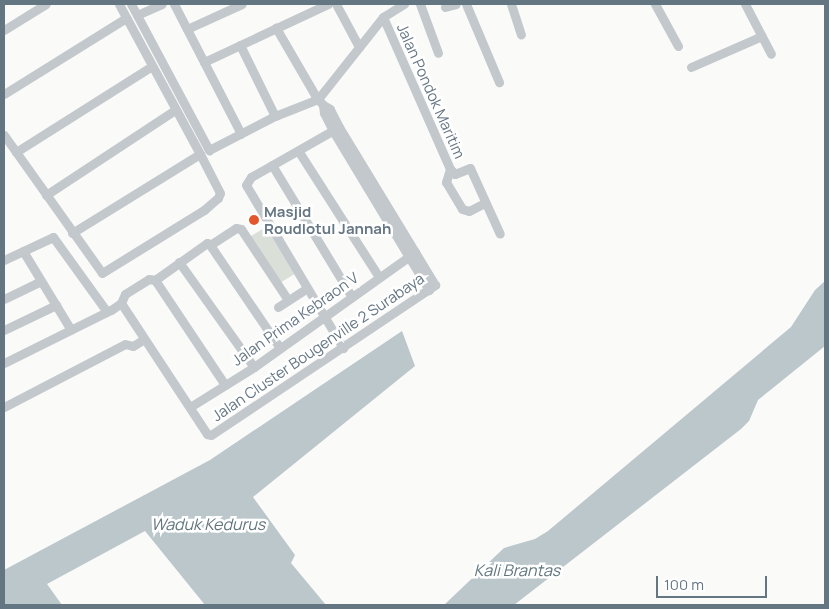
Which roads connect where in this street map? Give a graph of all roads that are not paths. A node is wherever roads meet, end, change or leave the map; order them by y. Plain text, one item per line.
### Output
1 (46, 4) edge
2 (119, 4) edge
3 (131, 4) edge
4 (162, 4) edge
5 (174, 4) edge
6 (242, 4) edge
7 (328, 4) edge
8 (336, 4) edge
9 (403, 4) edge
10 (456, 4) edge
11 (466, 4) edge
12 (511, 4) edge
13 (655, 4) edge
14 (745, 4) edge
15 (389, 7) edge
16 (422, 7) edge
17 (445, 7) dead end
18 (137, 16) junction
19 (126, 18) junction
20 (385, 20) junction
21 (276, 28) junction
22 (187, 29) junction
23 (4, 30) edge
24 (522, 34) dead end
25 (762, 36) junction
26 (240, 45) junction
27 (678, 46) dead end
28 (359, 47) junction
29 (438, 53) dead end
30 (772, 54) dead end
31 (204, 62) junction
32 (152, 66) junction
33 (691, 66) dead end
34 (499, 82) dead end
35 (4, 94) edge
36 (320, 102) junction
37 (175, 110) junction
38 (275, 116) junction
39 (336, 129) junction
40 (241, 134) junction
41 (4, 135) edge
42 (203, 151) junction
43 (16, 152) junction
44 (299, 152) junction
45 (272, 165) junction
46 (450, 169) junction
47 (46, 195) junction
48 (485, 203) junction
49 (72, 233) junction
50 (500, 234) dead end
51 (210, 245) junction
52 (23, 251) junction
53 (412, 255) junction
54 (4, 260) edge
55 (180, 262) junction
56 (379, 278) junction
57 (155, 280) junction
58 (41, 281) junction
59 (306, 289) junction
60 (429, 290) junction
61 (352, 297) junction
62 (4, 299) edge
63 (288, 300) junction
64 (56, 305) junction
65 (278, 307) dead end
66 (114, 308) junction
67 (323, 316) junction
68 (4, 330) edge
69 (72, 330) junction
70 (139, 342) junction
71 (280, 348) junction
72 (343, 348) junction
73 (4, 363) edge
74 (254, 367) junction
75 (225, 385) junction
76 (4, 407) edge
77 (190, 407) junction

1 - 23 street
2 - 19 street
3 - 18 street
4 - 18 street
5 - 22 street
6 - 22 street
7 - 21 street
8 - 28 street
9 - 15 street
10 - 17 street
11 - 34 street
12 - 24 street
13 - 27 street
14 - 25 street
15 - 20 street
16 - 29 street
18 - 42 street
19 - 32 street
19 - 35 street
20 - 28 street
20 - 46 street, Jalan Pondok Maritim
21 - 26 street
21 - 36 street
22 - 31 street
25 - 30 street
25 - 33 street
26 - 31 street
26 - 38 street
28 - 36 street
31 - 40 street
32 - 37 street
32 - 43 street
36 - 38 street
36 - 39 street
37 - 42 street
37 - 47 street
38 - 40 street
39 - 44 street
39 - 53 street
40 - 42 street
41 - 43 street
42 - 49 street
42 - 49 street
43 - 47 street
44 - 45 street
44 - 56 street
45 - 59 street
45 - 61 street
46 - 48 street, Jalan Pondok Maritim
46 - 48 street
47 - 49 street
48 - 50 street, Jalan Pondok Maritim
51 - 55 street
51 - 63 street
51 - 71 street
52 - 54 street
52 - 58 street
52 - 66 street
53 - 56 street, Jalan Prima Kebraon V
53 - 60 street
53 - 60 street, Jalan Cluster Bougenville 2 Surabaya
55 - 57 street
55 - 74 street
56 - 61 street, Jalan Prima Kebraon V
57 - 66 street
57 - 75 street
58 - 62 street
58 - 64 street
59 - 63 street
59 - 67 street
60 - 72 street, Jalan Cluster Bougenville 2 Surabaya
61 - 67 street, Jalan Prima Kebraon V
63 - 65 street
64 - 68 street
64 - 69 street
66 - 69 street
66 - 70 street
67 - 71 street, Jalan Prima Kebraon V
67 - 72 street
69 - 73 street
70 - 76 street
70 - 77 street
71 - 74 street, Jalan Prima Kebraon V
72 - 77 street, Jalan Cluster Bougenville 2 Surabaya
74 - 75 street, Jalan Prima Kebraon V
75 - 77 street, Jalan Prima Kebraon V

